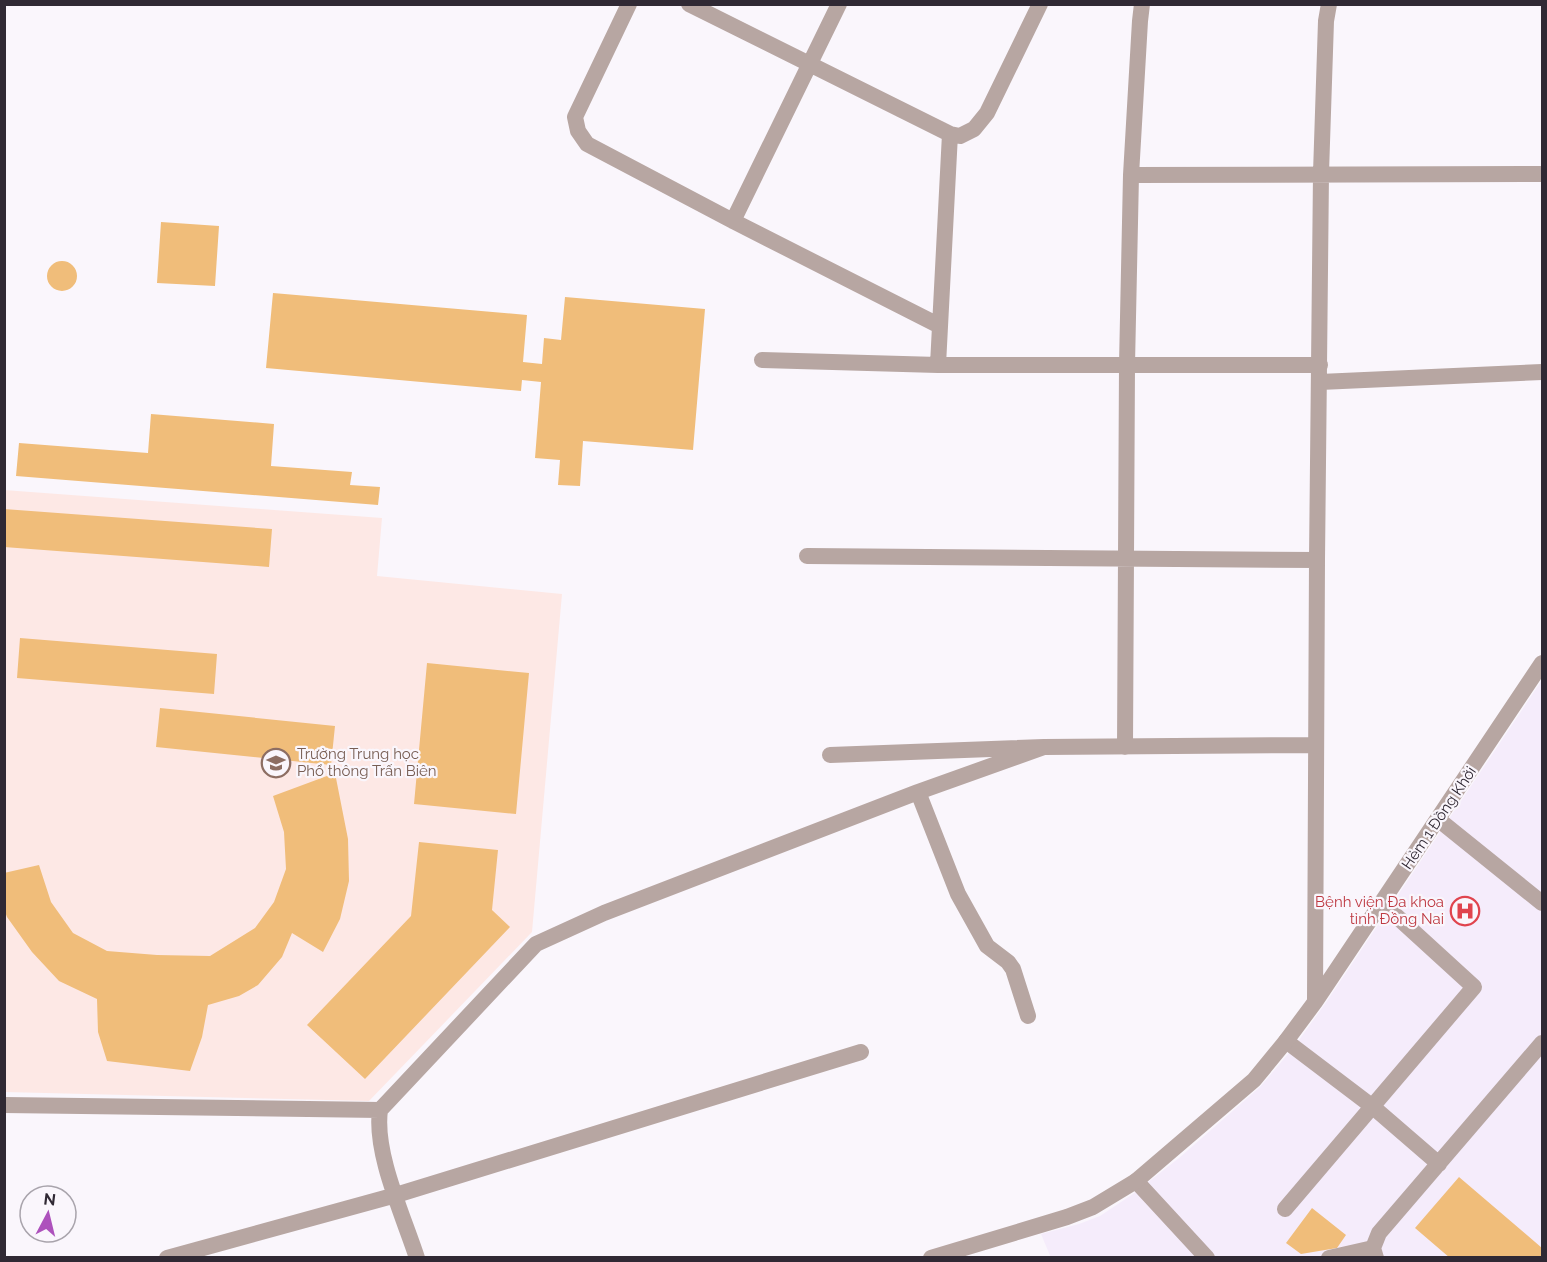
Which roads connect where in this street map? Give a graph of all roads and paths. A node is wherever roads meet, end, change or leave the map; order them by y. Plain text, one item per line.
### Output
1 (630, 4) edge
2 (689, 4) edge
3 (839, 4) edge
4 (1040, 4) edge
5 (1142, 4) edge
6 (1329, 4) edge
7 (810, 64) junction
8 (950, 134) junction
9 (1321, 173) junction
10 (1131, 174) junction
11 (1542, 174) edge
12 (733, 221) junction
13 (940, 326) junction
14 (762, 360) dead end
15 (938, 365) junction
16 (1127, 365) junction
17 (1320, 365) junction
18 (1542, 372) edge
19 (1320, 382) junction
20 (807, 556) dead end
21 (1125, 558) junction
22 (1317, 560) junction
23 (1542, 663) edge
24 (1316, 745) junction
25 (1044, 747) junction
26 (1125, 747) junction
27 (830, 755) dead end
28 (918, 792) junction
29 (1439, 820) junction
30 (1382, 903) junction
31 (1542, 903) edge
32 (1315, 1002) junction
33 (1028, 1016) dead end
34 (1286, 1041) junction
35 (1542, 1042) edge
36 (861, 1052) dead end
37 (4, 1105) edge
38 (1373, 1107) junction
39 (380, 1110) junction
40 (1439, 1164) junction
41 (1136, 1181) junction
42 (396, 1195) junction
43 (1285, 1209) dead end
44 (1375, 1253) edge
45 (167, 1257) edge
46 (417, 1257) edge
47 (930, 1257) edge
48 (1207, 1257) edge
49 (1329, 1257) edge

1 - 12 street
2 - 7 street
3 - 7 street
4 - 8 street
5 - 10 street
6 - 9 street
7 - 8 street
7 - 12 street
8 - 13 street
9 - 10 street
9 - 11 street
9 - 17 street
10 - 16 street
12 - 13 street
13 - 15 street
14 - 15 street
15 - 16 street
16 - 17 street
16 - 21 street
17 - 19 street
18 - 19 street
19 - 22 street
20 - 21 street
21 - 22 street
21 - 26 street
22 - 24 street
23 - 29 street, Hẻm 1 Đồng Khởi
24 - 26 street
24 - 32 street
25 - 26 street
25 - 27 street
25 - 28 street
28 - 33 street
28 - 39 street
29 - 30 street, Hẻm 1 Đồng Khởi
29 - 31 street
30 - 32 street, Hẻm 1 Đồng Khởi
30 - 38 street
32 - 34 street, Hẻm 1 Đồng Khởi
34 - 38 street
34 - 41 street, Hẻm 1 Đồng Khởi
35 - 40 street
36 - 42 street
37 - 39 street
38 - 40 street
38 - 43 street
39 - 42 street
40 - 44 street
41 - 47 street, Hẻm 1 Đồng Khởi
41 - 48 street
42 - 45 street
42 - 46 street
44 - 49 street

